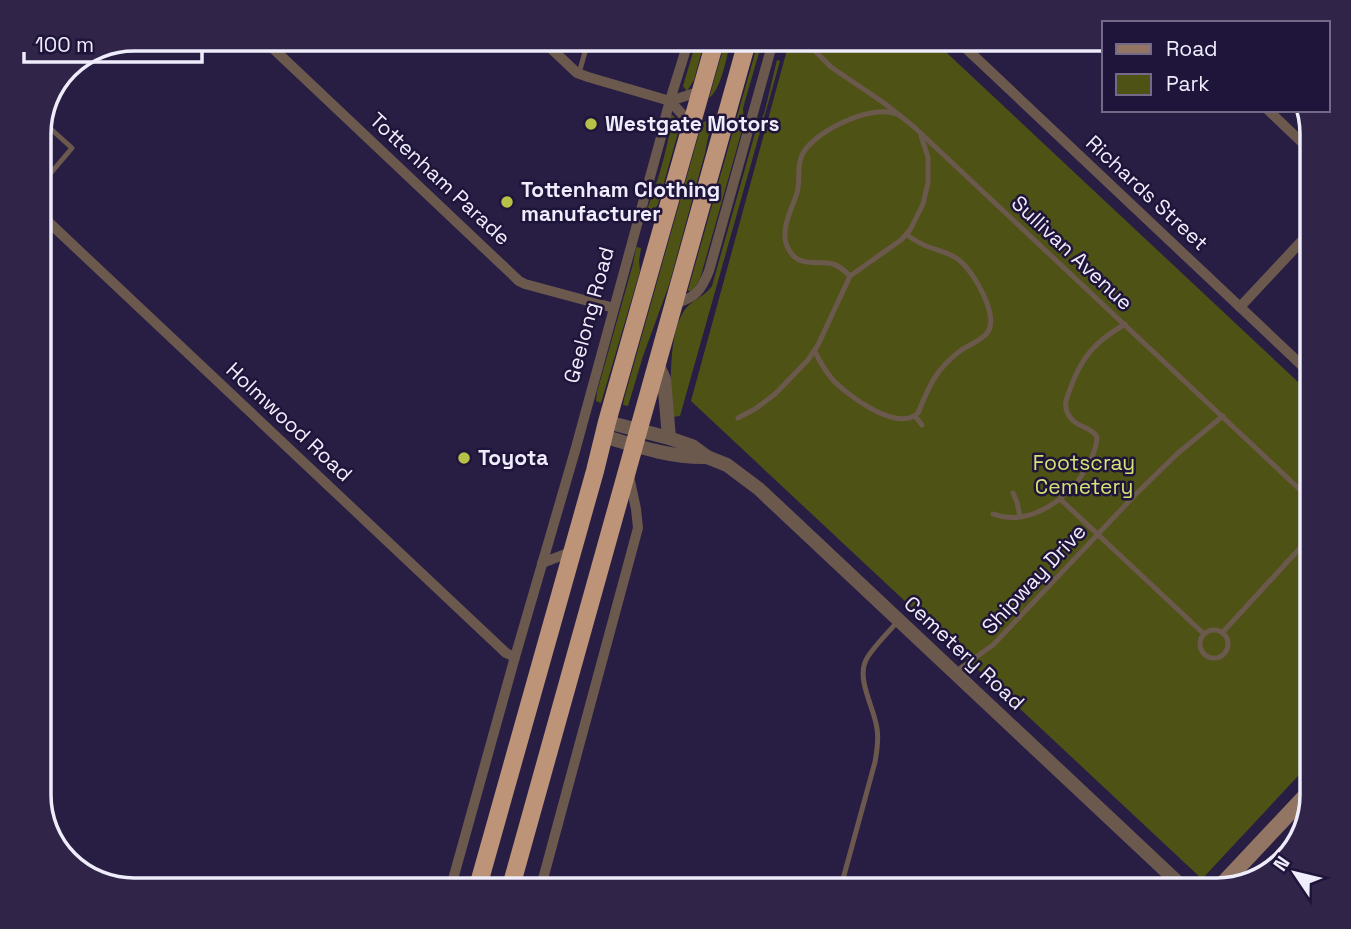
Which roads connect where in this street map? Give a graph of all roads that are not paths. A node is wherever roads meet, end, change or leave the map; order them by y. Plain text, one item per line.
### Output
1 (276, 51) edge
2 (554, 51) edge
3 (585, 51) edge
4 (685, 51) edge
5 (712, 51) edge
6 (744, 51) edge
7 (770, 51) edge
8 (815, 51) edge
9 (969, 51) edge
10 (579, 74) junction
11 (732, 94) junction
12 (670, 101) junction
13 (696, 108) junction
14 (1270, 112) edge
15 (904, 118) junction
16 (913, 126) junction
17 (51, 129) edge
18 (1300, 141) edge
19 (51, 173) edge
20 (51, 224) edge
21 (907, 234) junction
22 (1300, 243) edge
23 (850, 276) junction
24 (674, 304) junction
25 (1240, 307) junction
26 (614, 308) junction
27 (1125, 324) junction
28 (815, 351) junction
29 (657, 364) junction
30 (1300, 364) edge
31 (915, 416) junction
32 (1223, 416) junction
33 (738, 418) dead end
34 (922, 425) dead end
35 (581, 429) junction
36 (605, 429) junction
37 (637, 438) junction
38 (670, 438) junction
39 (707, 457) junction
40 (628, 470) junction
41 (1300, 490) edge
42 (1013, 493) dead end
43 (1060, 499) junction
44 (993, 514) dead end
45 (1020, 516) junction
46 (1097, 535) junction
47 (1300, 548) edge
48 (571, 552) junction
49 (542, 563) junction
50 (899, 621) junction
51 (1222, 633) junction
52 (1204, 635) junction
53 (515, 657) junction
54 (955, 673) junction
55 (1299, 812) edge
56 (1231, 877) edge
57 (454, 878) edge
58 (481, 878) edge
59 (514, 878) edge
60 (544, 878) edge
61 (844, 878) edge
62 (1172, 878) edge

1 - 26 street, Tottenham Parade
2 - 10 street
3 - 10 lane
4 - 12 street, Geelong Road
5 - 13 highway
6 - 11 highway
7 - 24 street
8 - 15 lane, Sullivan Avenue
9 - 25 street, Richards Street
10 - 12 street
11 - 13 highway
11 - 24 highway
12 - 13 street
12 - 13 street
12 - 26 street, Geelong Road
13 - 36 highway
14 - 18 street
15 - 16 lane, Sullivan Avenue
15 - 23 lane
16 - 21 lane
16 - 27 lane, Sullivan Avenue
17 - 19 lane
20 - 53 street, Holmwood Road
21 - 23 lane
21 - 31 lane
22 - 25 street
23 - 28 lane
24 - 29 highway
25 - 30 street, Richards Street
26 - 35 street, Geelong Road
27 - 32 lane, Sullivan Avenue
27 - 43 lane
28 - 31 lane
28 - 33 lane
29 - 37 highway
29 - 38 street
31 - 34 lane
32 - 41 lane, Sullivan Avenue
32 - 46 lane, Shipway Drive
35 - 36 street, Cemetery Road
35 - 49 street, Geelong Road
36 - 37 street, Cemetery Road
36 - 48 highway
37 - 38 street, Cemetery Road
37 - 39 street, Cemetery Road
37 - 40 highway
38 - 39 street, Cemetery Road
39 - 50 street, Cemetery Road
40 - 59 highway
40 - 60 street
42 - 45 lane
43 - 45 lane
43 - 46 lane
44 - 45 lane
46 - 52 lane
46 - 54 lane, Shipway Drive
47 - 51 lane
48 - 49 street
48 - 58 highway
49 - 53 street, Geelong Road
50 - 54 street, Cemetery Road
50 - 61 lane
51 - 52 lane
51 - 52 lane
53 - 57 street, Geelong Road
54 - 62 street, Cemetery Road
55 - 56 main road

